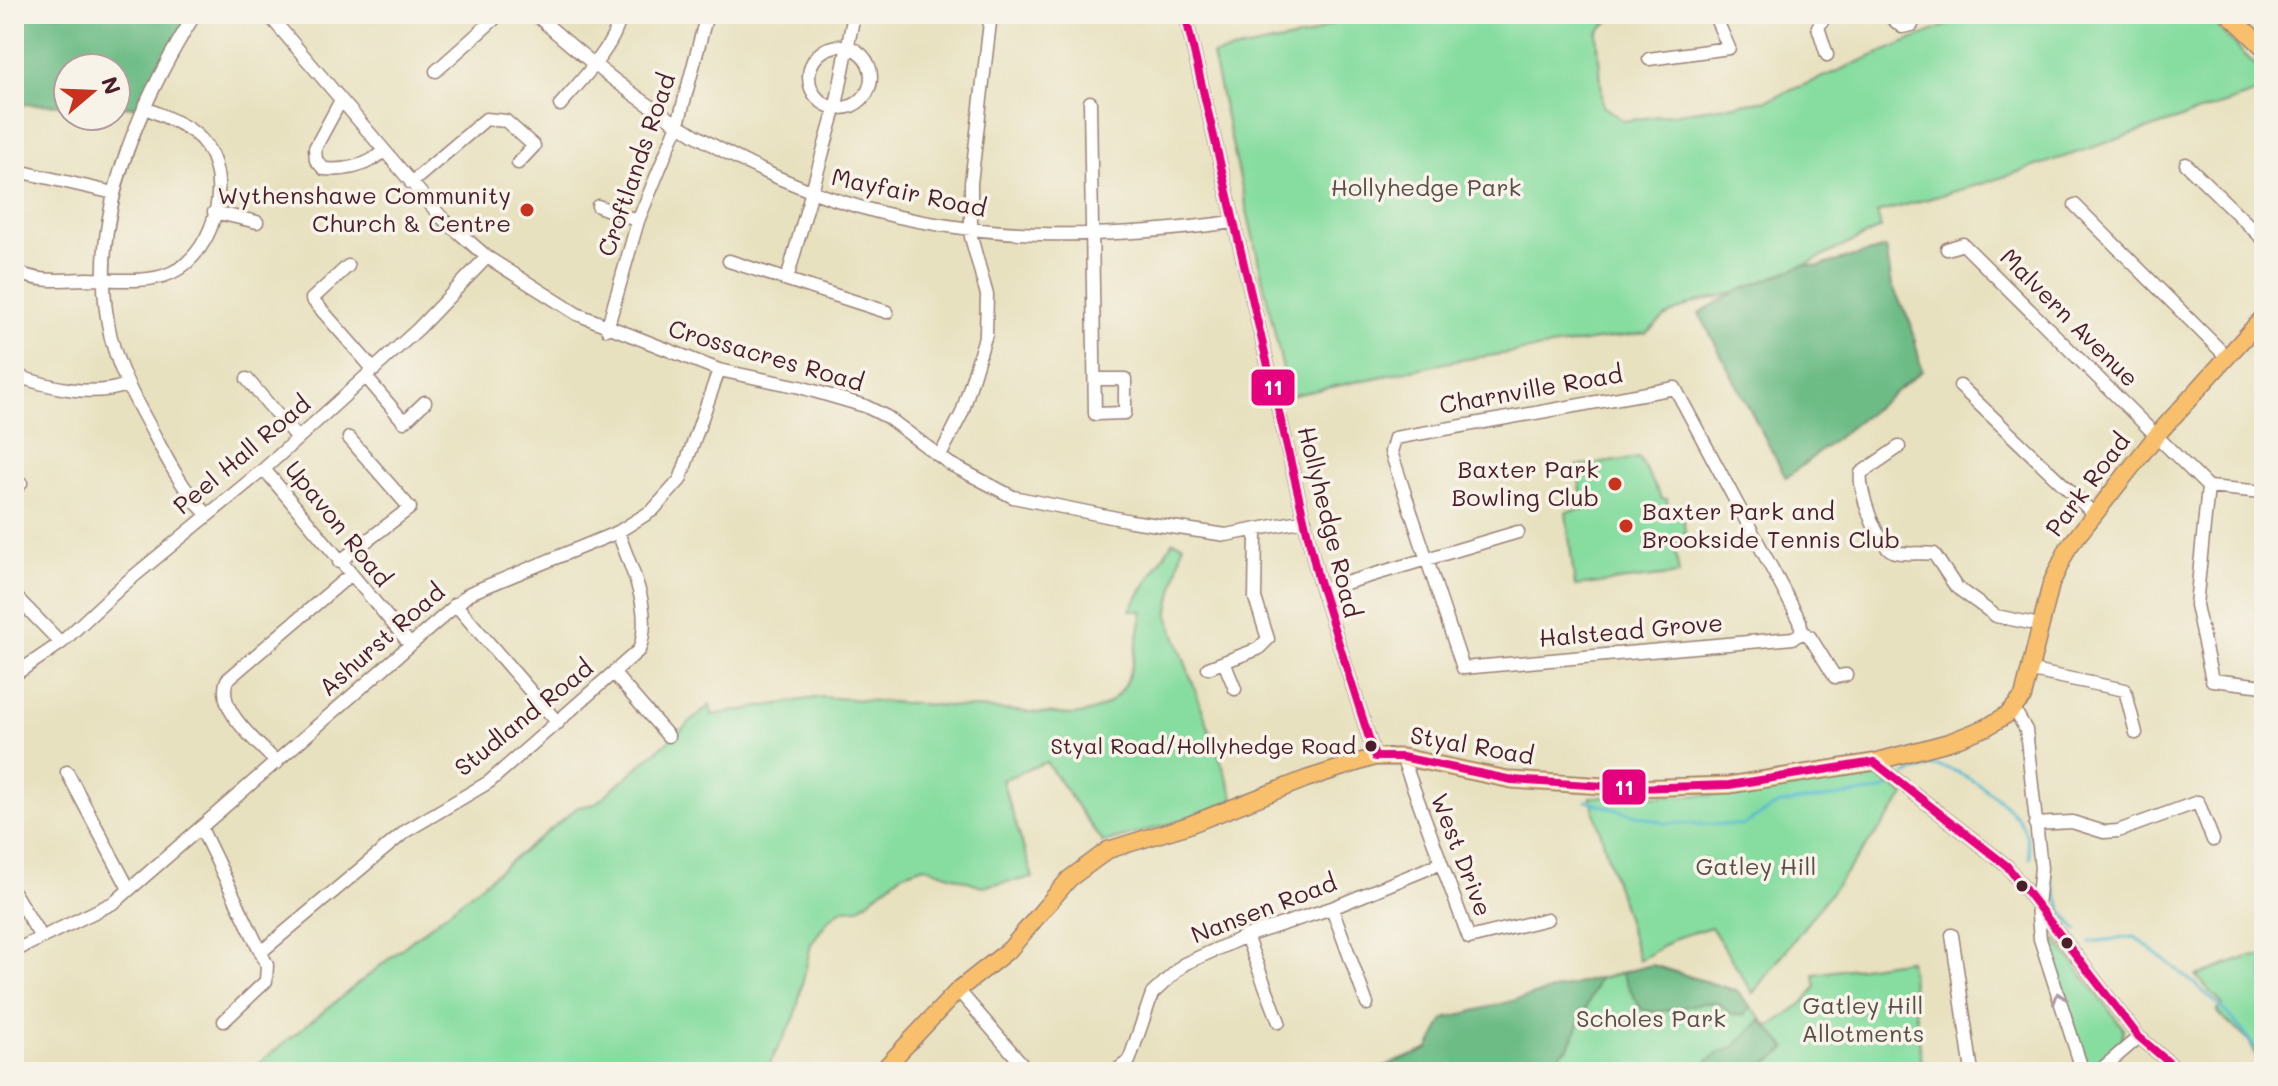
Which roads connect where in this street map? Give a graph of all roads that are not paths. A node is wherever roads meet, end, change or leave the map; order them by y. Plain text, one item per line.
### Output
1 (195, 14) edge
2 (268, 14) edge
3 (500, 14) edge
4 (535, 14) edge
5 (620, 14) edge
6 (707, 14) edge
7 (854, 14) edge
8 (991, 14) edge
9 (1185, 14) edge
10 (1714, 14) edge
11 (1827, 14) edge
12 (1887, 14) edge
13 (2234, 15) edge
14 (1912, 25) dead end
15 (847, 47) junction
16 (2264, 48) edge
17 (1827, 55) dead end
18 (1649, 59) dead end
19 (593, 66) junction
20 (436, 71) dead end
21 (341, 100) junction
22 (1090, 102) dead end
23 (560, 105) dead end
24 (836, 106) junction
25 (144, 107) junction
26 (678, 124) junction
27 (383, 151) junction
28 (518, 163) dead end
29 (2186, 164) dead end
30 (14, 170) edge
31 (411, 183) junction
32 (114, 193) junction
33 (813, 195) junction
34 (2075, 205) dead end
35 (598, 206) dead end
36 (214, 212) junction
37 (638, 221) junction
38 (257, 222) dead end
39 (1233, 222) junction
40 (971, 231) junction
41 (1090, 237) junction
42 (2264, 240) edge
43 (1947, 249) dead end
44 (487, 257) junction
45 (729, 261) dead end
46 (348, 266) dead end
47 (14, 270) edge
48 (106, 279) junction
49 (787, 279) junction
50 (887, 312) dead end
51 (2264, 316) edge
52 (607, 329) junction
53 (2226, 356) junction
54 (719, 370) junction
55 (370, 373) junction
56 (14, 375) edge
57 (247, 379) dead end
58 (1095, 379) dead end
59 (127, 385) junction
60 (1960, 386) dead end
61 (425, 402) dead end
62 (2156, 436) junction
63 (297, 438) junction
64 (349, 438) dead end
65 (1899, 447) dead end
66 (940, 456) junction
67 (264, 469) junction
68 (2208, 487) junction
69 (2264, 492) edge
70 (206, 513) junction
71 (2095, 515) junction
72 (1305, 520) junction
73 (618, 532) junction
74 (1256, 532) junction
75 (1518, 532) dead end
76 (1426, 559) junction
77 (339, 562) junction
78 (350, 575) junction
79 (1322, 590) junction
80 (14, 595) edge
81 (455, 604) junction
82 (2040, 625) junction
83 (1801, 632) junction
84 (61, 643) junction
85 (409, 643) junction
86 (1224, 662) junction
87 (1208, 668) dead end
88 (2032, 671) junction
89 (614, 674) junction
90 (14, 675) edge
91 (1846, 675) dead end
92 (2264, 686) edge
93 (1235, 689) dead end
94 (2014, 709) junction
95 (558, 723) junction
96 (2136, 733) dead end
97 (668, 736) dead end
98 (1375, 757) junction
99 (1402, 757) junction
100 (1874, 762) junction
101 (277, 763) junction
102 (67, 772) dead end
103 (2035, 824) junction
104 (201, 828) junction
105 (2213, 840) dead end
106 (1439, 864) junction
107 (129, 889) junction
108 (14, 893) edge
109 (2037, 905) junction
110 (1332, 908) junction
111 (1547, 919) dead end
112 (1952, 935) dead end
113 (1246, 936) junction
114 (41, 937) junction
115 (14, 951) edge
116 (261, 952) junction
117 (958, 990) junction
118 (1367, 1004) dead end
119 (224, 1021) dead end
120 (1279, 1022) dead end
121 (2139, 1037) junction
122 (881, 1072) edge
123 (1029, 1072) edge
124 (1114, 1072) edge
125 (1972, 1072) edge
126 (2083, 1072) edge
127 (2098, 1072) edge
128 (2180, 1072) edge

1 - 25 street
2 - 21 street, Crossacres Road
3 - 20 street
4 - 19 street, Mayfair Road
5 - 19 street
6 - 26 street, Croftlands Road
7 - 15 street
8 - 40 street
9 - 39 street, Hollyhedge Road
10 - 18 street
11 - 17 street
12 - 14 street
13 - 16 main road
15 - 24 street
15 - 24 street
15 - 24 street
19 - 23 street
19 - 26 street, Mayfair Road
21 - 27 street, Crossacres Road
21 - 27 street
22 - 41 street
24 - 33 street
25 - 32 street
25 - 36 street
26 - 33 street, Mayfair Road
26 - 37 street, Croftlands Road
27 - 31 street, Crossacres Road
28 - 31 street
29 - 42 street
30 - 32 street
31 - 44 street, Crossacres Road
32 - 48 street
33 - 40 street, Mayfair Road
33 - 49 street
34 - 53 street
35 - 37 street
36 - 38 street
36 - 48 street
37 - 52 street, Croftlands Road
39 - 41 street, Mayfair Road
39 - 72 street, Hollyhedge Road
40 - 41 street, Mayfair Road
40 - 66 street
41 - 58 street
43 - 62 street, Malvern Avenue
44 - 52 street, Crossacres Road
44 - 55 street, Peel Hall Road
45 - 49 street
46 - 55 street
47 - 48 street
48 - 59 street
49 - 50 street
51 - 53 main road, Park Road
52 - 54 street, Crossacres Road
53 - 62 main road, Park Road
54 - 66 street, Crossacres Road
54 - 73 street, Ashurst Road
55 - 61 street
55 - 63 street, Peel Hall Road
56 - 59 street
57 - 63 street
59 - 70 street
60 - 71 street
62 - 68 street
62 - 71 main road, Park Road
63 - 67 street, Peel Hall Road
64 - 77 street
65 - 82 street
66 - 74 street, Crossacres Road
67 - 70 street, Peel Hall Road
67 - 77 street, Upavon Road
68 - 69 street
68 - 92 street
70 - 84 street, Peel Hall Road
71 - 82 main road, Park Road
72 - 74 street, Crossacres Road
72 - 79 street, Hollyhedge Road
73 - 81 street, Ashurst Road
73 - 89 street, Studland Road
74 - 86 street
75 - 76 street
76 - 79 street
76 - 83 street, Halstead Grove
76 - 83 street, Charnville Road
77 - 78 street, Upavon Road
78 - 85 street, Upavon Road
78 - 101 street
79 - 98 street, Hollyhedge Road
80 - 84 street
81 - 85 street, Ashurst Road
81 - 95 street
82 - 88 main road, Park Road
83 - 91 street
84 - 90 street, Peel Hall Road
85 - 101 street, Ashurst Road
86 - 87 street
86 - 93 street
88 - 94 main road, Park Road
88 - 96 street
89 - 95 street, Studland Road
89 - 97 street
94 - 100 main road
94 - 103 street
95 - 116 street, Studland Road
98 - 99 main road, Styal Road
98 - 117 main road, Styal Road
99 - 100 main road, Styal Road
99 - 106 street, West Drive
100 - 109 street
101 - 104 street, Ashurst Road
102 - 107 street
103 - 105 street
103 - 109 street
104 - 107 street, Ashurst Road
104 - 116 street
106 - 110 street, Nansen Road
106 - 111 street, West Drive
107 - 114 street, Ashurst Road
108 - 114 street
109 - 121 street
126 -> 109 street
110 - 113 street, Nansen Road
110 - 118 street
112 - 125 street
113 - 120 street
113 - 124 street, Nansen Road
114 - 115 street, Ashurst Road
116 - 119 street
117 - 122 main road, Styal Road
117 - 123 street
121 - 127 street
121 - 128 street

